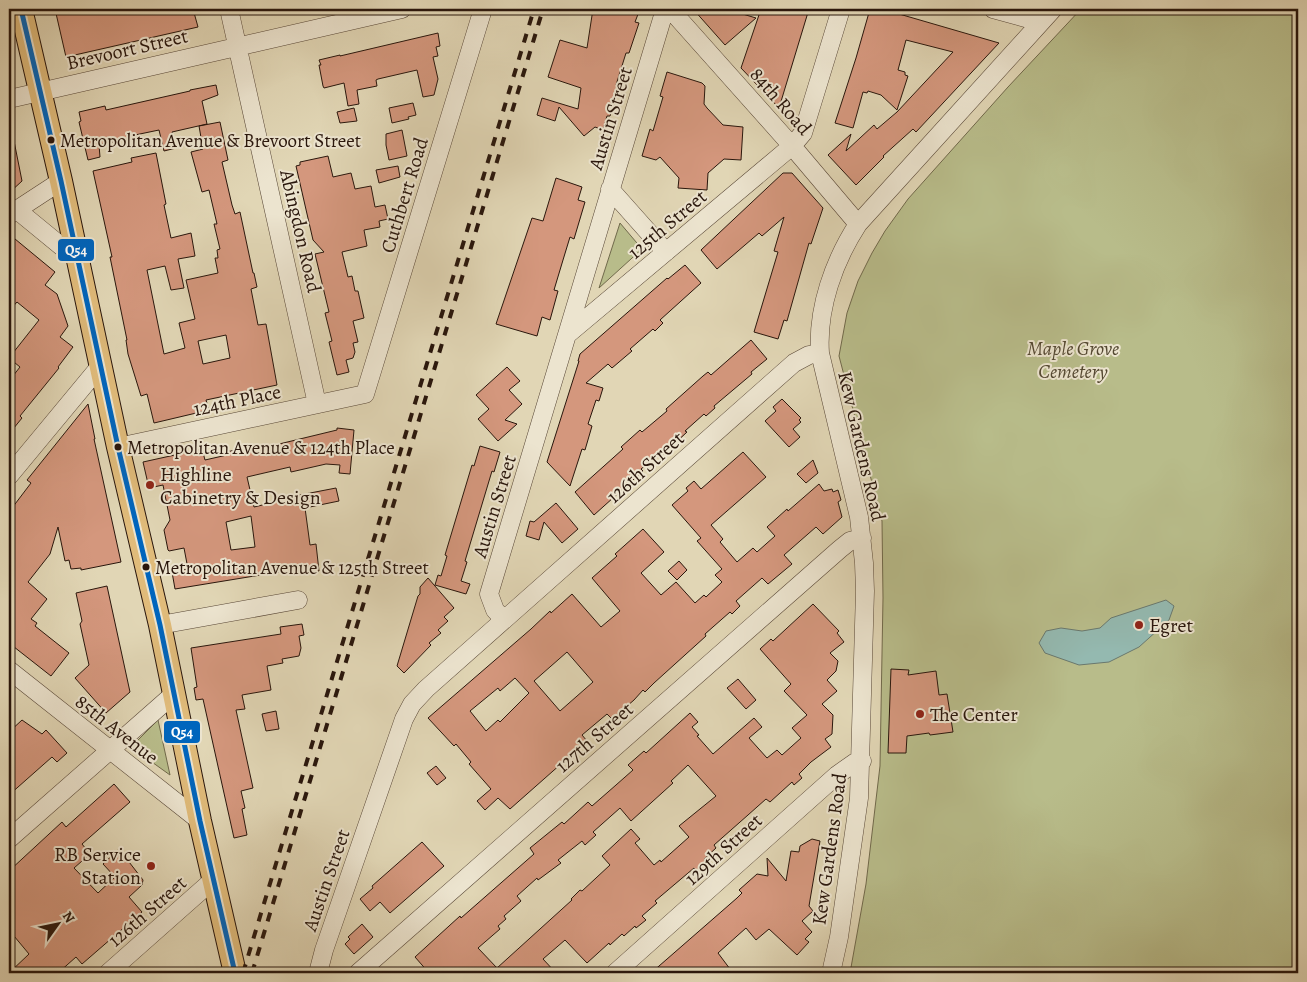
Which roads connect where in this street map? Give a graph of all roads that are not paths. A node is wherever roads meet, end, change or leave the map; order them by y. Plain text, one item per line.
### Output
1 (21, 9) edge
2 (229, 9) edge
3 (401, 9) edge
4 (483, 9) edge
5 (665, 9) edge
6 (670, 9) edge
7 (841, 9) edge
8 (993, 9) edge
9 (1054, 9) edge
10 (1040, 22) junction
11 (238, 46) junction
12 (40, 91) junction
13 (9, 99) edge
14 (792, 146) junction
15 (60, 181) junction
16 (610, 189) junction
17 (13, 213) edge
18 (858, 224) junction
19 (666, 252) junction
20 (78, 260) junction
21 (568, 334) junction
22 (820, 353) junction
23 (101, 366) junction
24 (365, 394) joint
25 (317, 404) junction
26 (118, 447) junction
27 (9, 476) edge
28 (862, 538) junction
29 (298, 600) dead end
30 (504, 620) junction
31 (160, 625) junction
32 (9, 670) edge
33 (175, 693) junction
34 (110, 751) junction
35 (862, 761) junction
36 (200, 821) junction
37 (9, 839) edge
38 (214, 880) junction
39 (108, 973) edge
40 (235, 973) edge
41 (318, 973) edge
42 (358, 973) edge
43 (615, 973) edge
44 (831, 973) edge

1 - 12 main road
2 - 11 street, Abingdon Road
3 - 11 street, Brevoort Street
4 - 24 street, Cuthbert Road
5 - 16 street, Austin Street
6 - 14 street, 84th Road
7 - 14 street, 125th Street
8 - 10 street
9 - 10 street, Kew Gardens Road
10 - 18 street, Kew Gardens Road
11 - 12 street, Brevoort Street
11 - 25 street, Abingdon Road
12 - 13 street, Brevoort Street
12 - 15 main road
14 - 18 street, 84th Road
14 - 19 street, 125th Street
15 - 17 street
15 - 20 main road
16 - 19 street
16 - 21 street, Austin Street
17 - 20 street
18 - 22 street, Kew Gardens Road
19 - 21 street, 125th Street
20 - 23 main road
21 - 30 street, Austin Street
22 - 28 street, Kew Gardens Road
22 - 30 street, 126th Street
23 - 26 main road
23 - 27 street
24 - 25 street, 124th Place
25 - 26 street, 124th Place
26 - 31 main road
28 - 35 street, Kew Gardens Road
28 - 42 street, 127th Street
29 - 31 street
30 - 41 street, Austin Street
31 - 33 main road
32 - 34 street, 85th Avenue
33 - 34 street
33 - 36 main road
34 - 36 street, 85th Avenue
34 - 37 street
35 - 43 street, 129th Street
35 - 44 street, Kew Gardens Road
36 - 38 main road
38 - 39 street, 126th Street
38 - 40 main road

